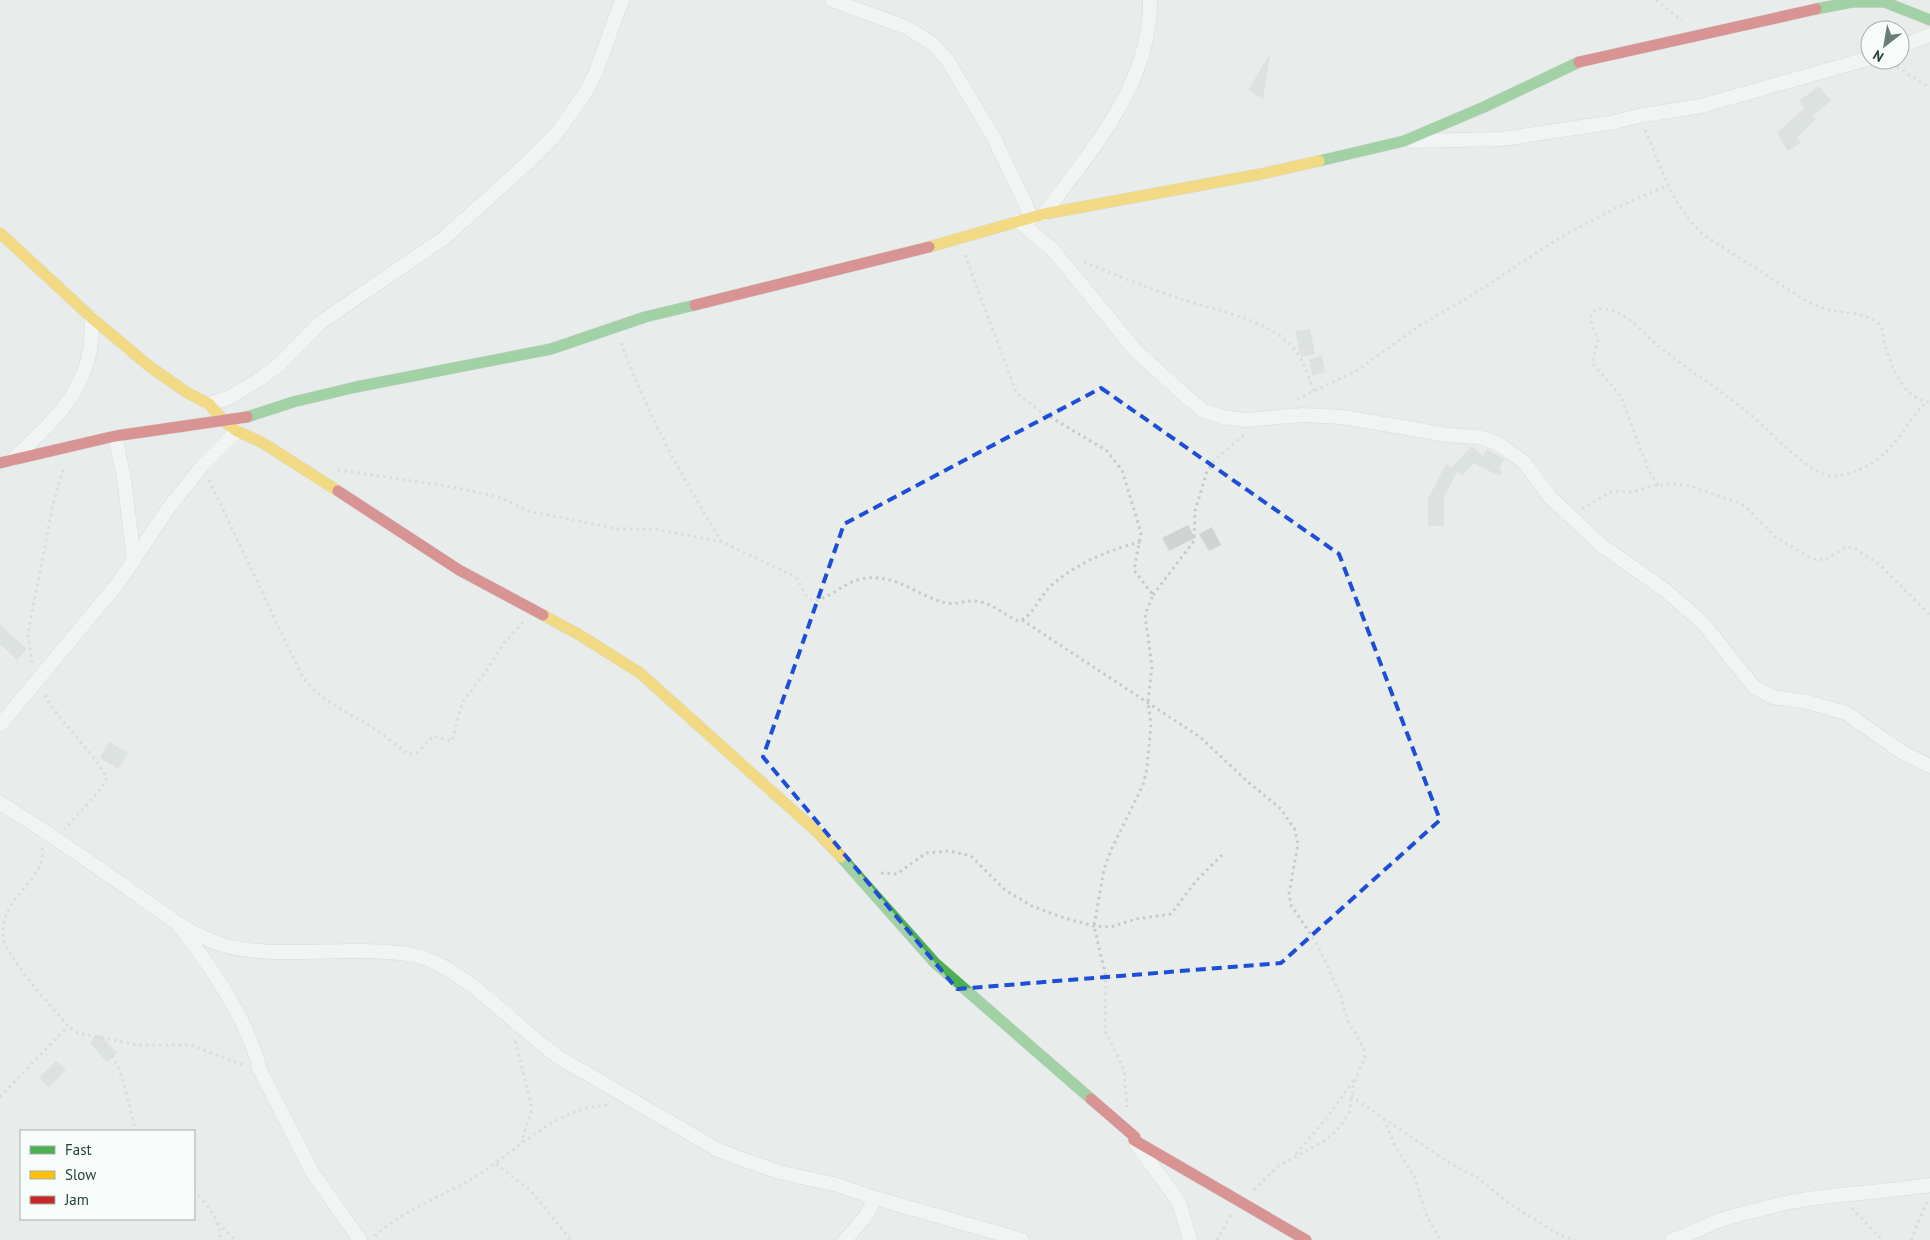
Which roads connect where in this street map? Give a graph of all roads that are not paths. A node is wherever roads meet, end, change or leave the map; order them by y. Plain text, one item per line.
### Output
1 (622, 0) edge
2 (832, 0) edge
3 (1150, 0) edge
4 (1879, 1) edge
5 (1930, 20) edge
6 (1930, 35) edge
7 (1910, 43) edge
8 (1860, 61) edge
9 (1404, 141) junction
10 (1038, 216) junction
11 (1018, 221) junction
12 (0, 233) edge
13 (92, 318) junction
14 (209, 404) junction
15 (224, 422) junction
16 (238, 431) junction
17 (115, 436) junction
18 (6, 462) edge
19 (134, 561) junction
20 (0, 725) edge
21 (1930, 766) edge
22 (0, 803) edge
23 (177, 923) junction
24 (1130, 1135) junction
25 (1930, 1185) edge
26 (875, 1198) junction
27 (360, 1240) edge
28 (845, 1240) edge
29 (1022, 1240) edge
30 (1190, 1240) edge
31 (1306, 1240) edge
32 (1672, 1240) edge

1 - 14 street
2 - 10 street
3 - 10 street
4 - 5 street
4 - 9 street
6 - 7 street
8 - 9 street
9 - 10 street
10 - 11 street
11 - 15 street
11 - 21 street
12 - 13 street
13 - 14 street
13 - 18 street
14 - 15 street
15 - 16 street
15 - 17 street
16 - 19 street
16 - 24 street
17 - 18 street
17 - 19 street
19 - 20 street
22 - 23 street
23 - 26 street
23 - 27 street
24 - 30 street
24 - 31 street
25 - 32 street
26 - 28 street
26 - 29 street

